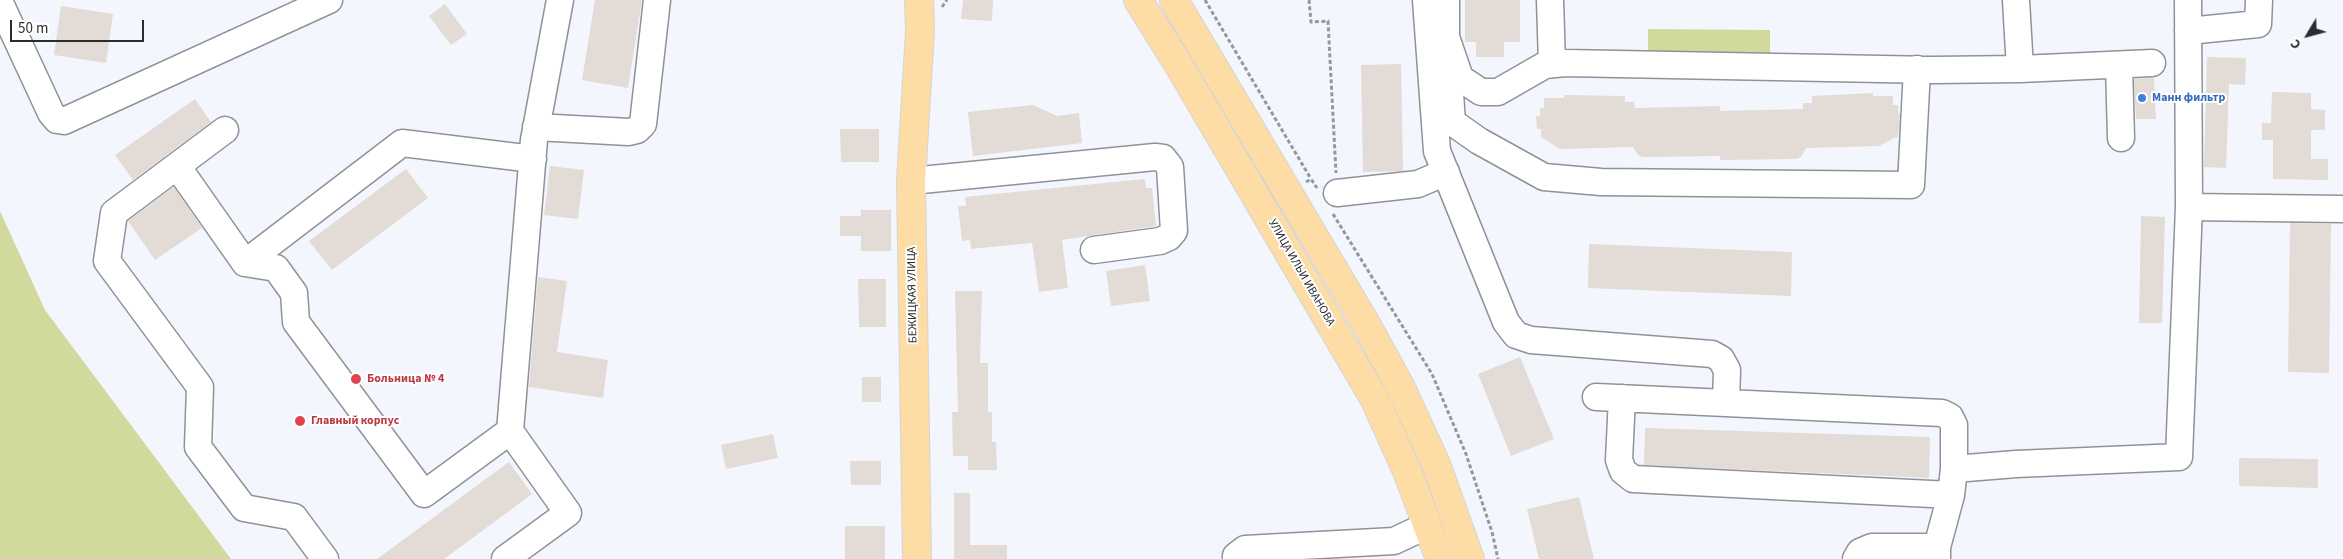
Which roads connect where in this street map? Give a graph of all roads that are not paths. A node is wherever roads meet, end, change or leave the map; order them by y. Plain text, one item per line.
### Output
1 (329, 0) edge
2 (560, 0) edge
3 (657, 0) edge
4 (919, 0) edge
5 (928, 0) edge
6 (1138, 0) edge
7 (1174, 0) edge
8 (1426, 0) edge
9 (1446, 0) edge
10 (1550, 0) edge
11 (2016, 0) edge
12 (2188, 0) edge
13 (2259, 0) edge
14 (0, 3) edge
15 (920, 31) junction
16 (2188, 31) junction
17 (1446, 37) junction
18 (2152, 63) dead end
19 (1552, 64) junction
20 (2119, 65) junction
21 (2020, 69) junction
22 (1916, 70) junction
23 (536, 127) junction
24 (225, 130) dead end
25 (2121, 138) dead end
26 (533, 159) junction
27 (177, 166) junction
28 (1446, 172) junction
29 (911, 182) junction
30 (1337, 187) road end
31 (2189, 207) junction
32 (2343, 209) edge
33 (1094, 250) dead end
34 (245, 263) junction
35 (1596, 397) dead end
36 (1622, 398) junction
37 (1726, 403) junction
38 (510, 431) junction
39 (1954, 469) junction
40 (1951, 495) junction
41 (1428, 525) junction
42 (1368, 551) edge
43 (1324, 552) edge
44 (1284, 553) edge
45 (1937, 553) edge
46 (325, 559) edge
47 (505, 559) edge
48 (917, 559) edge
49 (1236, 559) edge
50 (1440, 559) edge
51 (1470, 559) edge
52 (1856, 559) edge

1 - 14 street
2 - 23 street
3 - 23 street
4 - 15 main road
5 - 15 main road
6 - 41 main road, УЛИЦА ИЛЬИ ИВАНОВА
7 - 51 main road
8 - 28 street
9 - 17 street
10 - 19 street
11 - 21 street
12 - 16 street
13 - 16 street
15 - 29 main road, БЕЖИЦКАЯ УЛИЦА
16 - 31 street
17 - 19 street
17 - 22 street
18 - 20 street
19 - 22 street
20 - 21 street
20 - 25 street
21 - 22 street
23 - 26 street
24 - 27 street
26 - 34 street
26 - 38 street
27 - 34 street
27 - 46 street
28 - 30 street
28 - 37 street
29 - 33 street
29 - 48 main road, БЕЖИЦКАЯ УЛИЦА
31 - 32 street
31 - 39 street
34 - 38 street
35 - 36 street
36 - 37 street
36 - 40 street
37 - 39 street
38 - 47 street
39 - 40 street
40 - 45 street
41 - 42 street
41 - 50 main road, УЛИЦА ИЛЬИ ИВАНОВА
42 - 43 street
43 - 44 street
44 - 49 street
45 - 52 street

